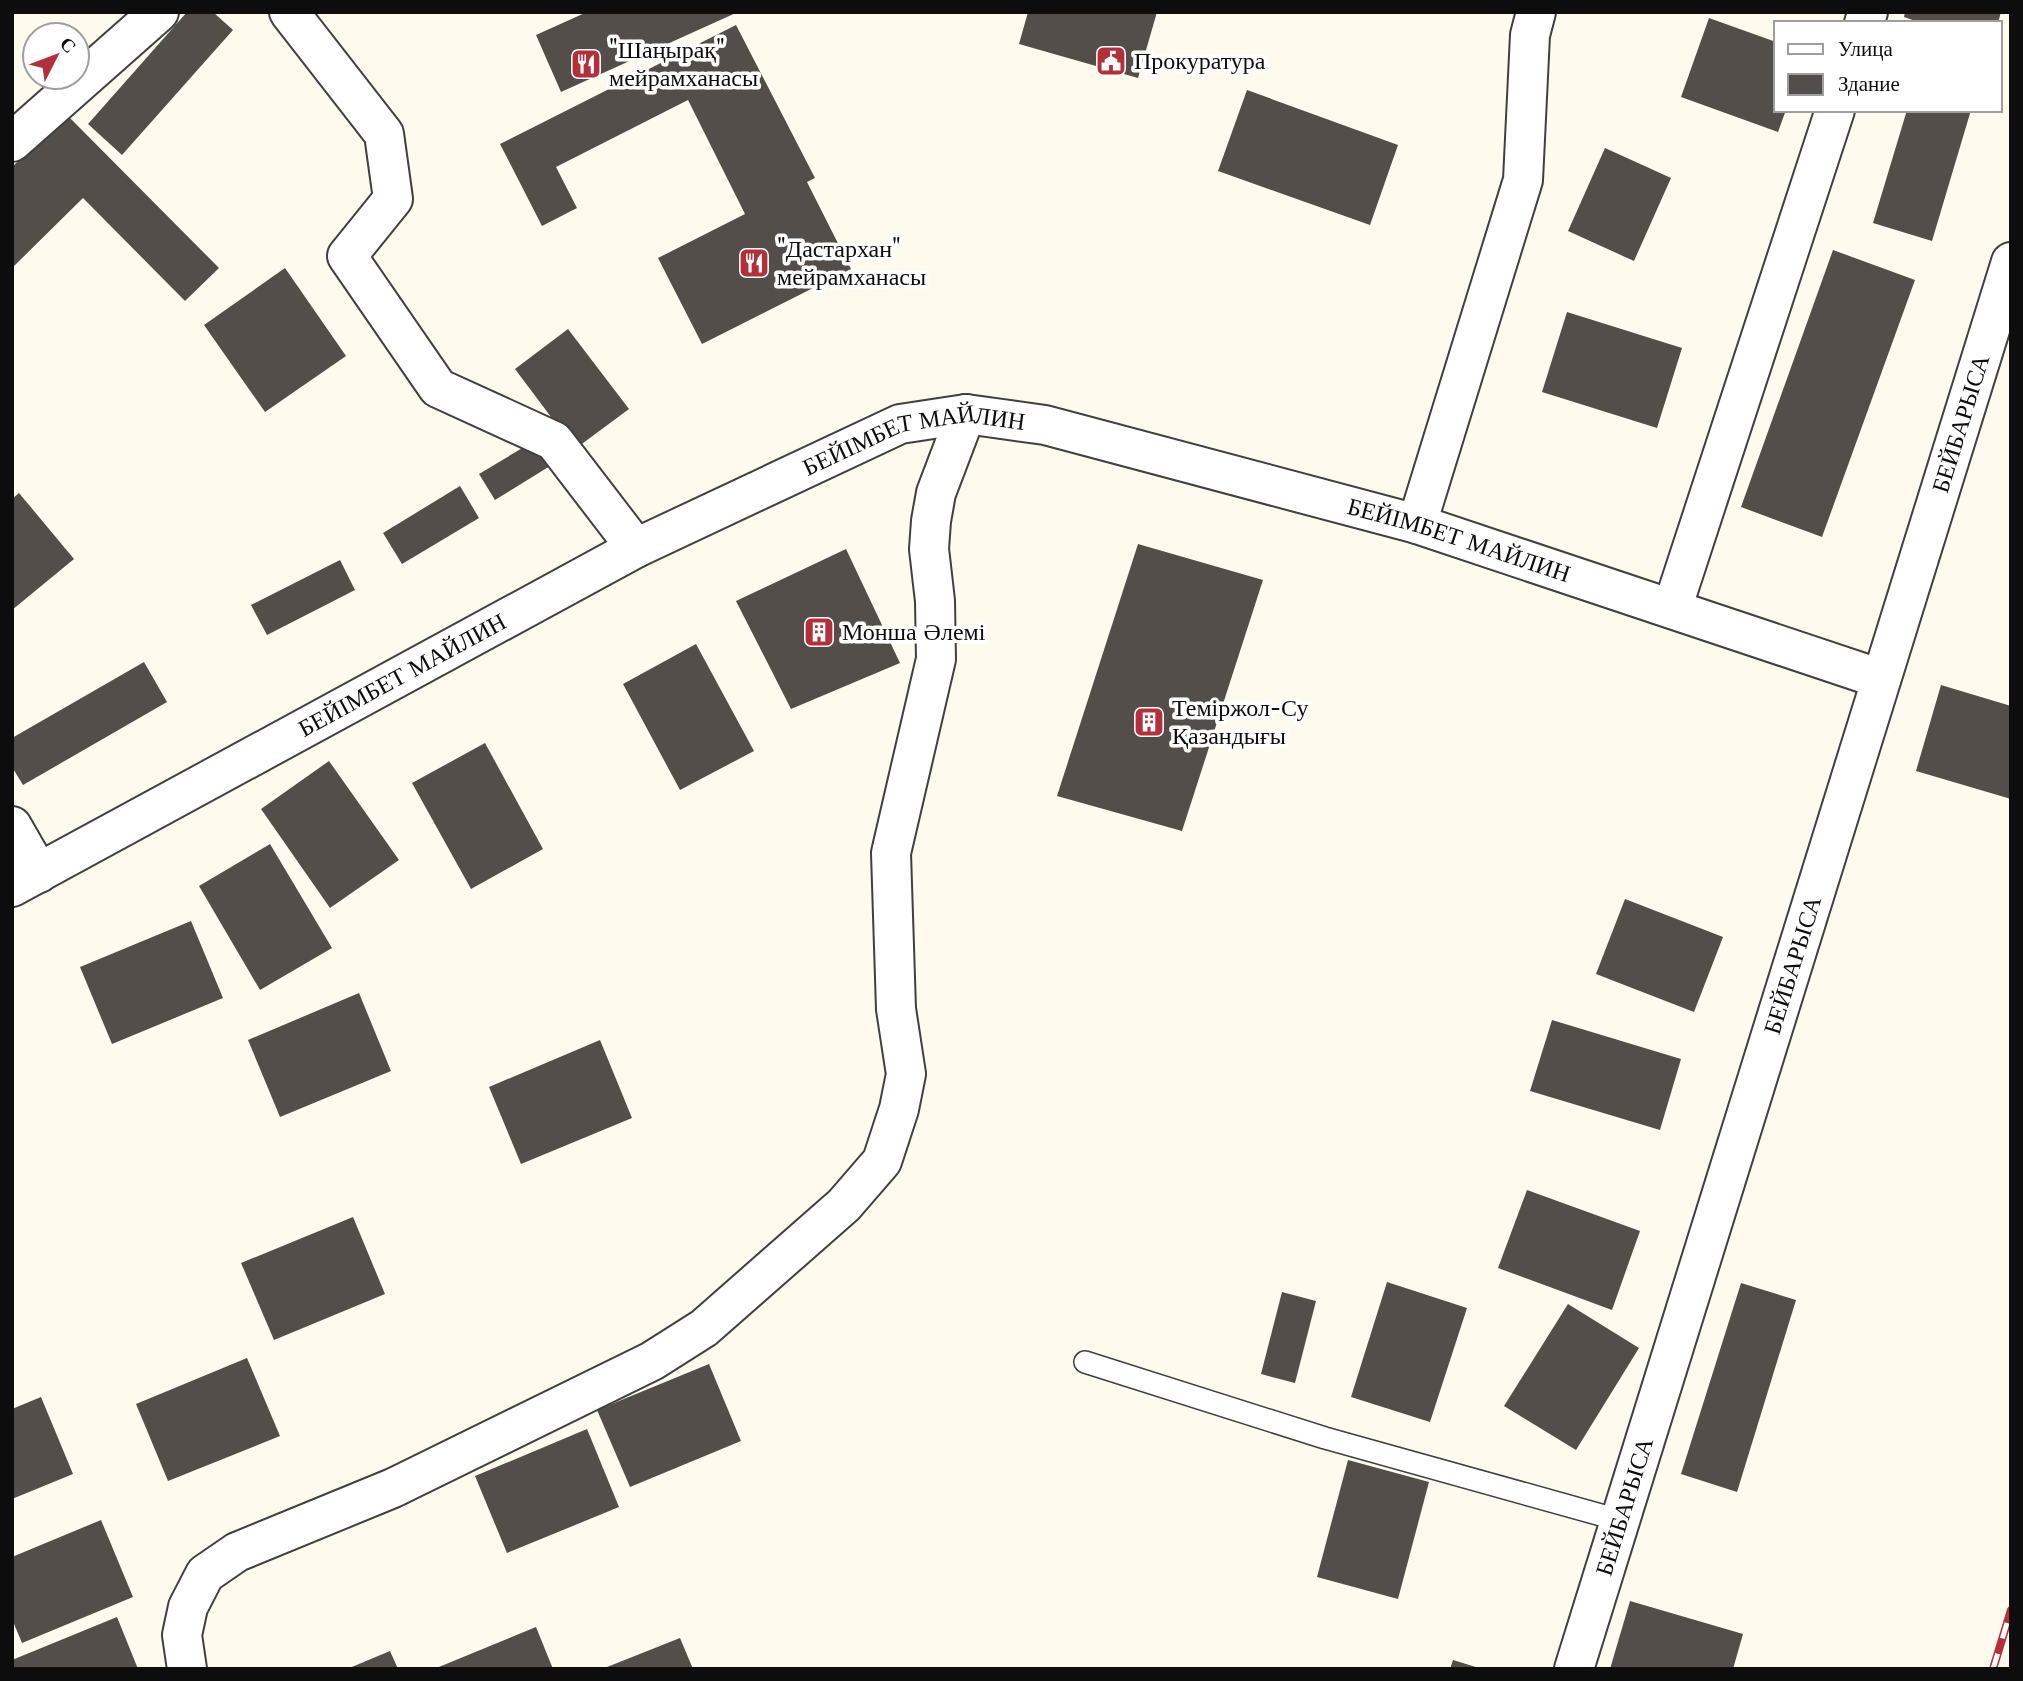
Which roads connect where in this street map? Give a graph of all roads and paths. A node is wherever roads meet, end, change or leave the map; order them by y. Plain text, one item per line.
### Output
1 (159, 12) edge
2 (289, 12) edge
3 (1536, 12) edge
4 (1834, 112) edge
5 (12, 142) edge
6 (2011, 262) edge
7 (966, 414) junction
8 (1417, 524) junction
9 (636, 548) junction
10 (1672, 609) junction
11 (1881, 679) junction
12 (12, 826) edge
13 (26, 880) edge
14 (1085, 1362) dead end
15 (1619, 1520) junction
16 (187, 1669) edge
17 (1574, 1669) edge

1 - 5 street
2 - 9 street
3 - 8 street
4 - 10 street
6 - 11 street, БЕЙБАРЫСА
7 - 8 street, БЕЙІМБЕТ МАЙЛИН
7 - 9 street, БЕЙІМБЕТ МАЙЛИН
7 - 16 street
8 - 10 street, БЕЙІМБЕТ МАЙЛИН
9 - 13 street, БЕЙІМБЕТ МАЙЛИН
10 - 11 street, БЕЙІМБЕТ МАЙЛИН
11 - 15 street, БЕЙБАРЫСА
12 - 13 street
14 - 15 lane
15 - 17 street, БЕЙБАРЫСА

